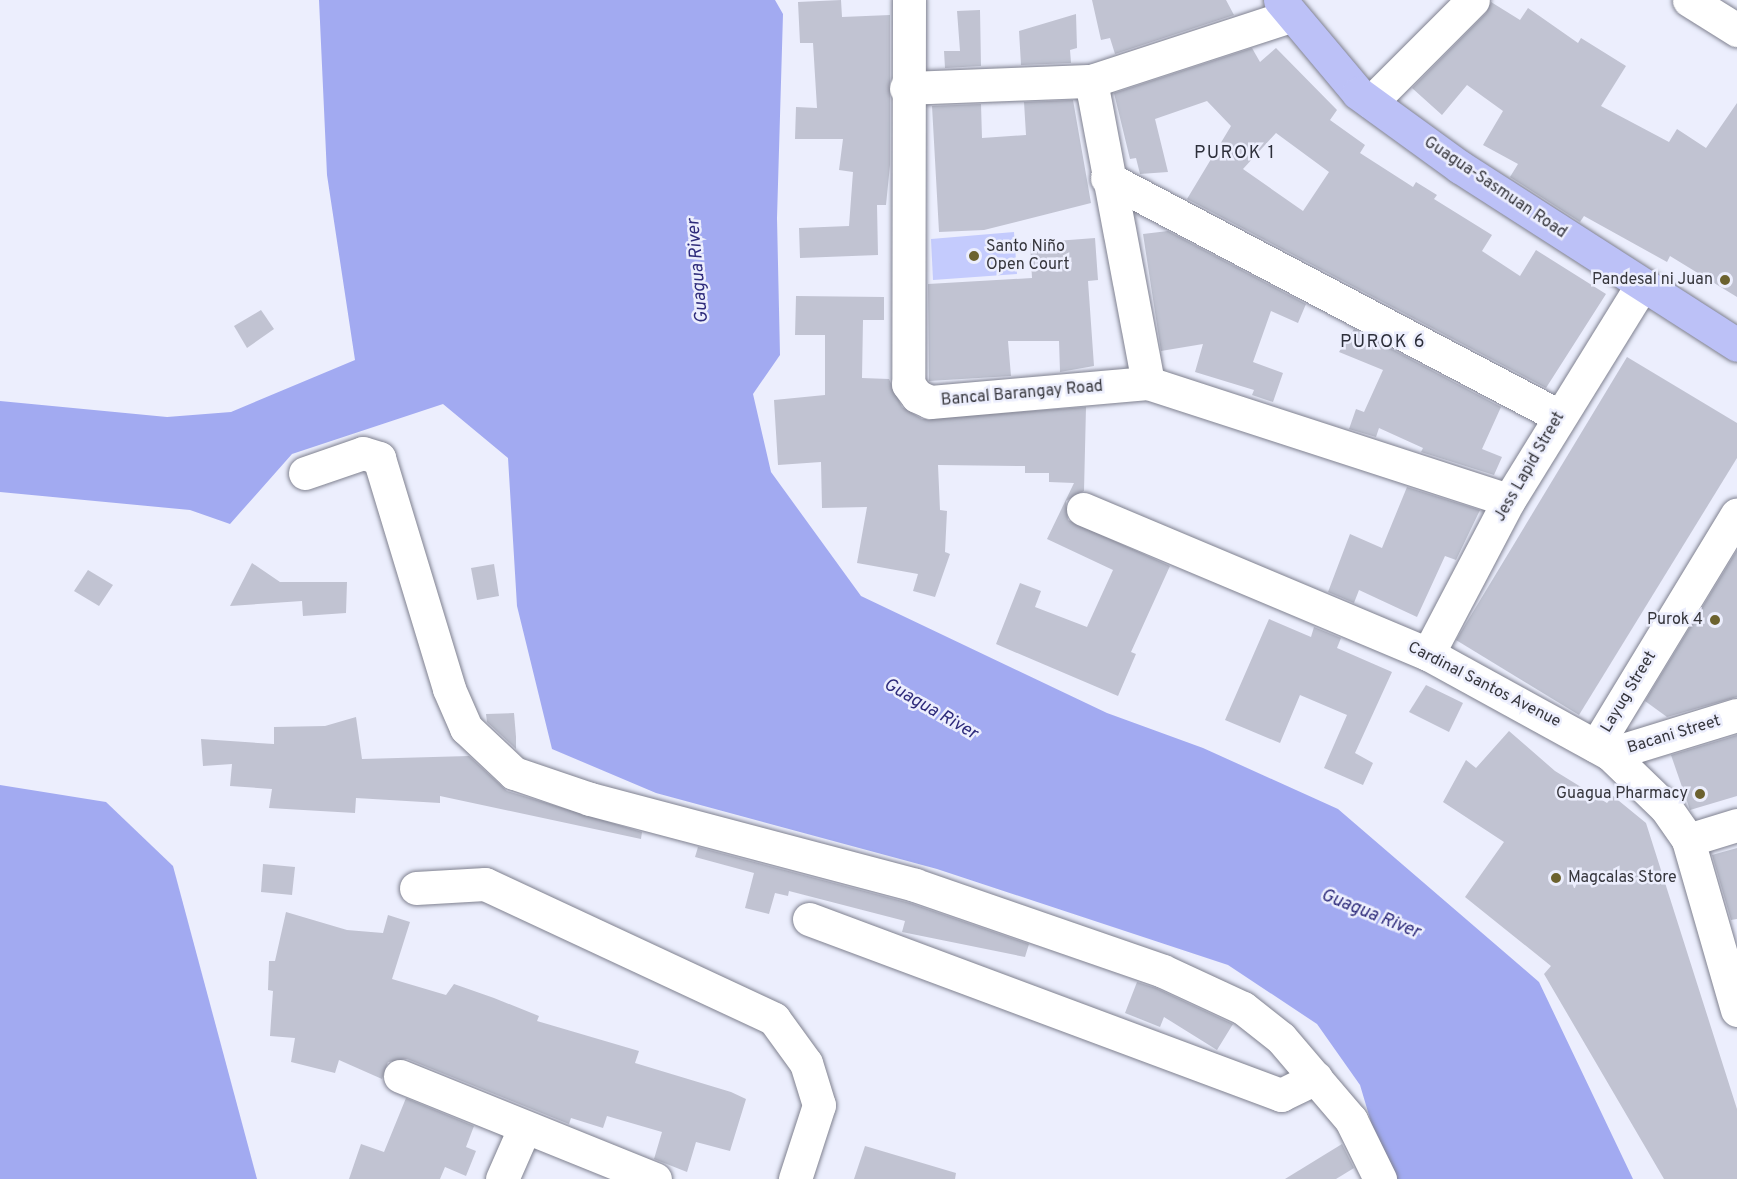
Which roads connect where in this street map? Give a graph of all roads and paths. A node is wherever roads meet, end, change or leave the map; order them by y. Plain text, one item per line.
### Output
1 (909, 0) edge
2 (1473, 0) edge
3 (1689, 0) edge
4 (1285, 8) edge
5 (1737, 30) edge
6 (1091, 81) junction
7 (906, 88) junction
8 (1371, 102) junction
9 (1107, 178) junction
10 (1642, 285) junction
11 (1737, 345) edge
12 (1148, 383) junction
13 (1559, 416) junction
14 (305, 473) dead end
15 (1509, 500) junction
16 (1083, 509) dead end
17 (1737, 514) edge
18 (1428, 654) junction
19 (1737, 715) edge
20 (1603, 750) junction
21 (1737, 825) edge
22 (1688, 840) junction
23 (416, 888) dead end
24 (809, 919) dead end
25 (1737, 1011) edge
26 (400, 1076) dead end
27 (1316, 1078) junction
28 (524, 1129) junction
29 (502, 1179) edge
30 (655, 1179) edge
31 (795, 1179) edge
32 (1380, 1179) edge

1 - 7 street, Bancal Barangay Road
2 - 8 street
3 - 5 street
4 - 6 street
4 - 8 main road, Guagua-Sasmuan Road
6 - 7 street
6 - 9 street
7 - 12 street, Bancal Barangay Road
8 - 10 main road, Guagua-Sasmuan Road
9 - 12 street
9 - 13 street
10 - 11 main road, Guagua-Sasmuan Road
10 - 13 street, Jess Lapid Street
12 - 15 street, Bancal Barangay Road
13 - 15 street, Jess Lapid Street
14 - 27 street
15 - 18 street, Jess Lapid Street
16 - 18 street, Cardinal Santos Avenue
17 - 20 street, Layug Street
18 - 20 street, Cardinal Santos Avenue
19 - 20 street, Bacani Street
20 - 22 street, Cardinal Santos Avenue
21 - 22 street
22 - 25 street, Cardinal Santos Avenue
23 - 31 street
24 - 27 street
26 - 28 street
27 - 32 street
28 - 29 street
28 - 30 street

